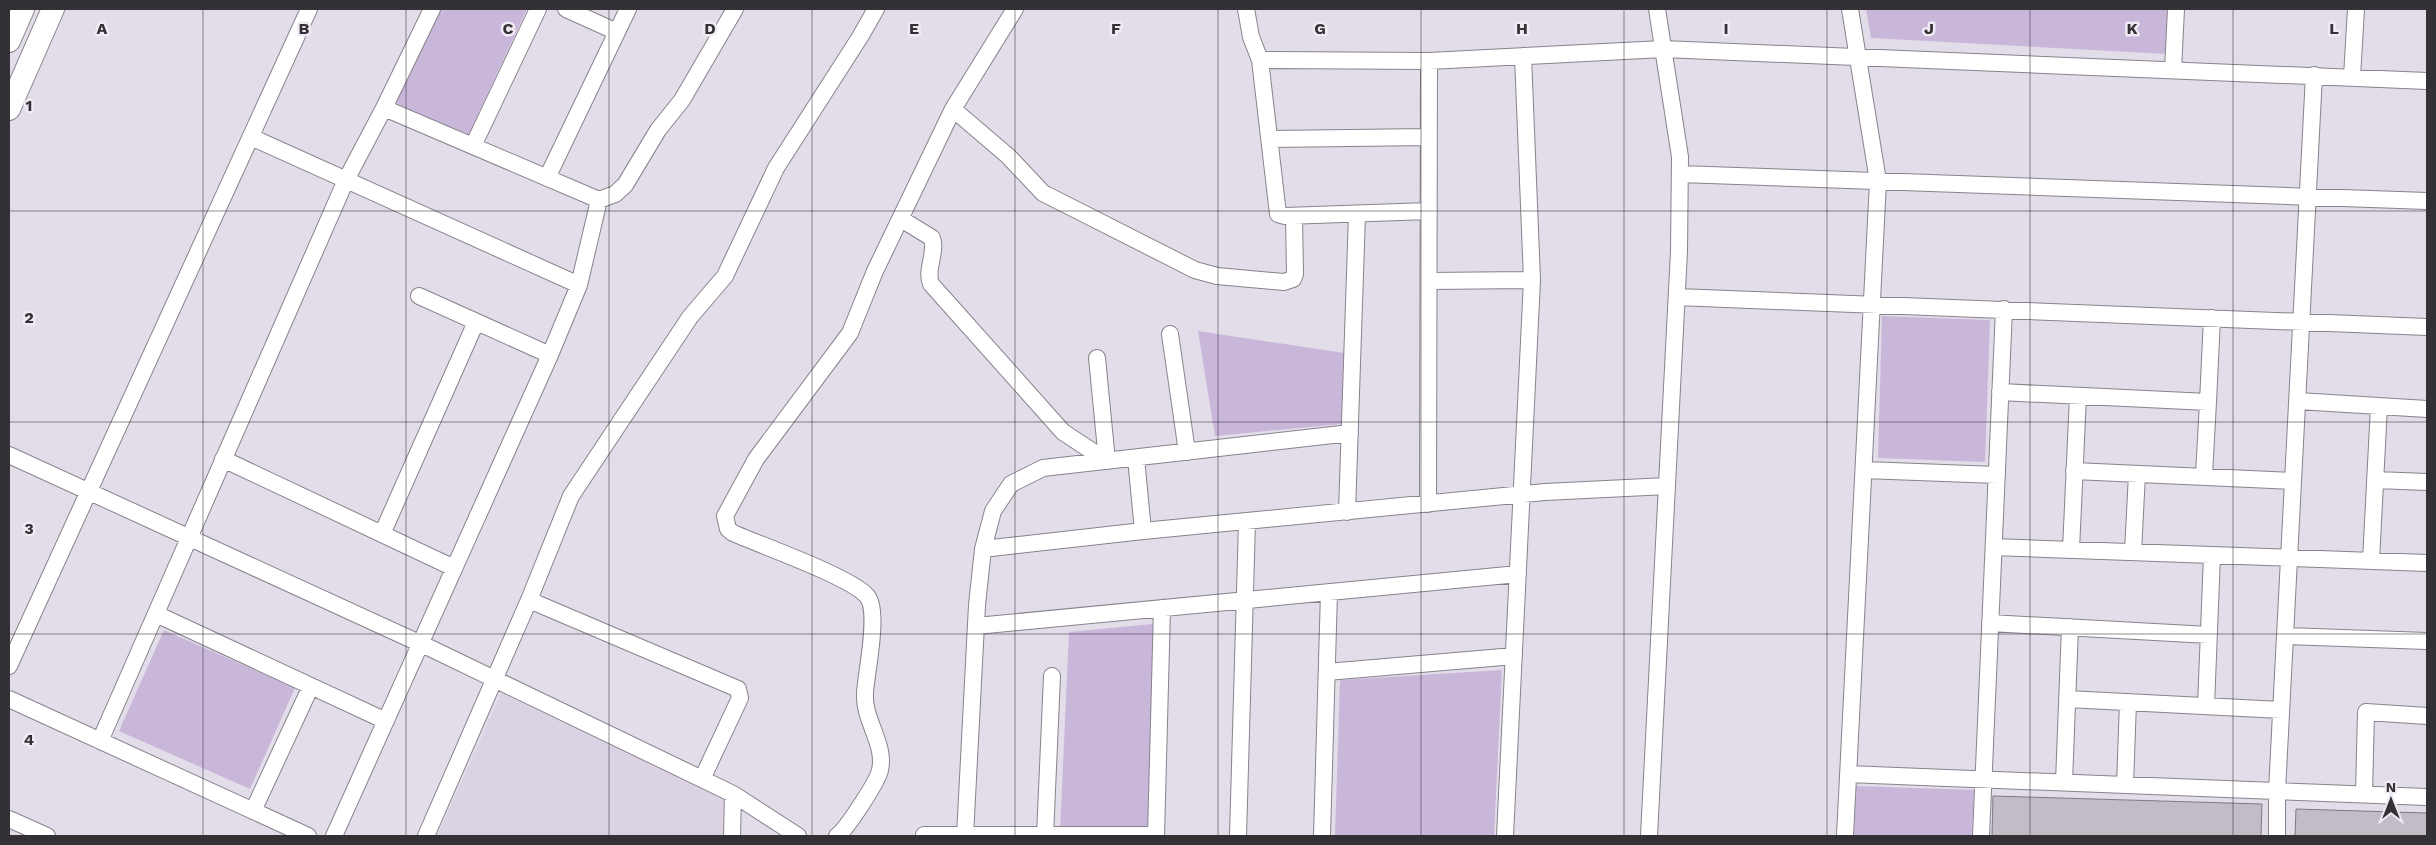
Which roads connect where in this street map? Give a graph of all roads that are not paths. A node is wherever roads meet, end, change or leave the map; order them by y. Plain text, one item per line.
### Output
1 (23, 9) edge
2 (53, 9) edge
3 (310, 9) edge
4 (432, 9) edge
5 (538, 9) edge
6 (566, 9) edge
7 (628, 9) edge
8 (735, 9) edge
9 (876, 9) edge
10 (1015, 9) edge
11 (1246, 9) edge
12 (1657, 9) edge
13 (1850, 9) edge
14 (2176, 9) edge
15 (2356, 9) edge
16 (618, 32) junction
17 (9, 41) edge
18 (1663, 49) junction
19 (1523, 56) junction
20 (1858, 58) junction
21 (1260, 60) junction
22 (1429, 61) junction
23 (2173, 70) junction
24 (2314, 75) junction
25 (2352, 77) junction
26 (2427, 81) edge
27 (384, 108) junction
28 (9, 109) edge
29 (953, 109) junction
30 (1429, 136) junction
31 (250, 137) junction
32 (1269, 139) junction
33 (472, 146) junction
34 (1680, 174) junction
35 (547, 178) junction
36 (346, 180) junction
37 (1878, 181) junction
38 (2307, 197) junction
39 (599, 200) junction
40 (2427, 201) edge
41 (1429, 211) junction
42 (1357, 214) junction
43 (1294, 216) junction
44 (901, 219) junction
45 (1532, 280) junction
46 (1429, 281) junction
47 (579, 285) junction
48 (419, 296) dead end
49 (1677, 297) junction
50 (1872, 304) junction
51 (2004, 310) junction
52 (2212, 318) junction
53 (2302, 321) junction
54 (476, 322) junction
55 (2427, 327) edge
56 (1170, 334) dead end
57 (550, 355) junction
58 (1097, 358) dead end
59 (2000, 392) junction
60 (2078, 396) junction
61 (2298, 401) junction
62 (2208, 402) junction
63 (2379, 406) junction
64 (2427, 408) edge
65 (1350, 433) junction
66 (1186, 452) junction
67 (9, 455) edge
68 (1136, 458) junction
69 (224, 459) junction
70 (1107, 461) junction
71 (1864, 470) junction
72 (2074, 471) junction
73 (2137, 474) junction
74 (1997, 475) junction
75 (2204, 475) junction
76 (2375, 480) junction
77 (2293, 481) junction
78 (2427, 482) edge
79 (1667, 486) junction
80 (88, 492) junction
81 (1522, 494) junction
82 (1428, 504) junction
83 (1347, 512) junction
84 (1247, 522) junction
85 (1143, 531) junction
86 (382, 534) junction
87 (189, 538) junction
88 (1994, 547) junction
89 (983, 549) junction
90 (2071, 550) junction
91 (2133, 552) junction
92 (2212, 555) junction
93 (2289, 558) junction
94 (2371, 561) junction
95 (2427, 563) edge
96 (454, 568) junction
97 (1518, 574) junction
98 (1329, 592) junction
99 (529, 600) junction
100 (1244, 600) junction
101 (1162, 608) junction
102 (156, 614) junction
103 (1990, 623) junction
104 (976, 626) junction
105 (2070, 627) junction
106 (2209, 634) junction
107 (2285, 636) junction
108 (2427, 641) edge
109 (420, 644) junction
110 (1514, 656) junction
111 (9, 666) edge
112 (1327, 672) junction
113 (1052, 676) dead end
114 (494, 679) junction
115 (311, 686) junction
116 (9, 699) edge
117 (2067, 699) junction
118 (2128, 702) junction
119 (2206, 706) junction
120 (2281, 710) junction
121 (2427, 716) edge
122 (386, 721) junction
123 (100, 741) junction
124 (1848, 774) junction
125 (702, 779) junction
126 (1984, 779) junction
127 (2064, 782) junction
128 (2125, 785) junction
129 (2277, 791) junction
130 (733, 794) junction
131 (2364, 794) junction
132 (2427, 797) edge
133 (253, 811) junction
134 (9, 819) edge
135 (924, 835) dead end
136 (47, 836) edge
137 (308, 836) edge
138 (334, 836) edge
139 (426, 836) edge
140 (732, 836) edge
141 (798, 836) edge
142 (837, 836) edge
143 (966, 836) edge
144 (1045, 836) edge
145 (1156, 836) edge
146 (1238, 836) edge
147 (1322, 836) edge
148 (1505, 836) edge
149 (1649, 836) edge
150 (1845, 836) edge
151 (1981, 836) edge
152 (2277, 836) edge

1 - 17 street
2 - 28 street
3 - 31 street
4 - 27 street
5 - 33 street
6 - 16 street
7 - 16 street
8 - 39 street
9 - 99 street
10 - 29 street
11 - 21 street
12 - 18 street
13 - 20 street
14 - 23 street
15 - 25 street
16 - 35 street
18 - 19 street
18 - 20 street
18 - 34 street
19 - 22 street
19 - 45 street
20 - 23 street
20 - 37 street
21 - 22 street
21 - 32 street
22 - 30 street
23 - 24 street
24 - 25 street
24 - 38 street
25 - 26 street
27 - 33 street
27 - 36 street
29 - 43 street
29 - 44 street
30 - 32 street
30 - 41 street
31 - 36 street
31 - 80 street
32 - 43 street
33 - 35 street
34 - 37 street
34 - 49 street
35 - 39 street
36 - 47 street
36 - 69 street
37 - 38 street
37 - 50 street
38 - 40 street
38 - 53 street
39 - 47 street
41 - 42 street
41 - 46 street
42 - 43 street
42 - 65 street
44 - 70 street
44 - 142 street
45 - 46 street
45 - 81 street
46 - 82 street
47 - 57 street
48 - 54 street
49 - 50 street
49 - 79 street
50 - 51 street
50 - 71 street
51 - 52 street
51 - 59 street
52 - 53 street
52 - 62 street
53 - 55 street
53 - 61 street
54 - 57 street
54 - 86 street
56 - 66 street
57 - 96 street
58 - 70 street
59 - 60 street
59 - 74 street
60 - 62 street
60 - 72 street
61 - 63 street
61 - 77 street
62 - 75 street
63 - 64 street
63 - 76 street
65 - 66 street
65 - 83 street
66 - 68 street
67 - 80 street
68 - 70 street
68 - 85 street
69 - 86 street
69 - 87 street
70 - 89 street
71 - 74 street
71 - 124 street
72 - 73 street
72 - 90 street
73 - 75 street
73 - 91 street
74 - 88 street
75 - 77 street
76 - 78 street
76 - 94 street
77 - 93 street
79 - 81 street
79 - 149 street
80 - 87 street
80 - 111 street
81 - 82 street
81 - 97 street
82 - 83 street
83 - 84 street
84 - 85 street
84 - 100 street
85 - 89 street
86 - 96 street
87 - 102 street
87 - 109 street
88 - 90 street
88 - 103 street
89 - 104 street
90 - 91 street
91 - 92 street
92 - 93 street
92 - 106 street
93 - 94 street
93 - 107 street
94 - 95 street
96 - 109 street
97 - 98 street
97 - 110 street
98 - 100 street
98 - 112 street
99 - 114 street
99 - 125 street
100 - 101 street
100 - 146 street
101 - 104 street
101 - 145 street
102 - 115 street
102 - 123 street
103 - 105 street
103 - 126 street
104 - 143 street
105 - 106 street
105 - 117 street
106 - 119 street
107 - 108 street
107 - 120 street
109 - 114 street
109 - 122 street
110 - 112 street
110 - 148 street
112 - 147 street
113 - 144 street
114 - 125 street
114 - 139 street
115 - 122 street
115 - 133 street
116 - 123 street
117 - 118 street
117 - 127 street
118 - 119 street
118 - 128 street
119 - 120 street
120 - 129 street
121 - 131 street
122 - 138 street
123 - 133 street
124 - 126 street
124 - 150 street
125 - 130 street
126 - 127 street
126 - 151 street
127 - 128 street
128 - 129 street
129 - 131 street
129 - 152 street
130 - 140 street
130 - 141 street
131 - 132 street
133 - 137 street
134 - 136 street
135 - 143 street
143 - 144 street
144 - 145 street

